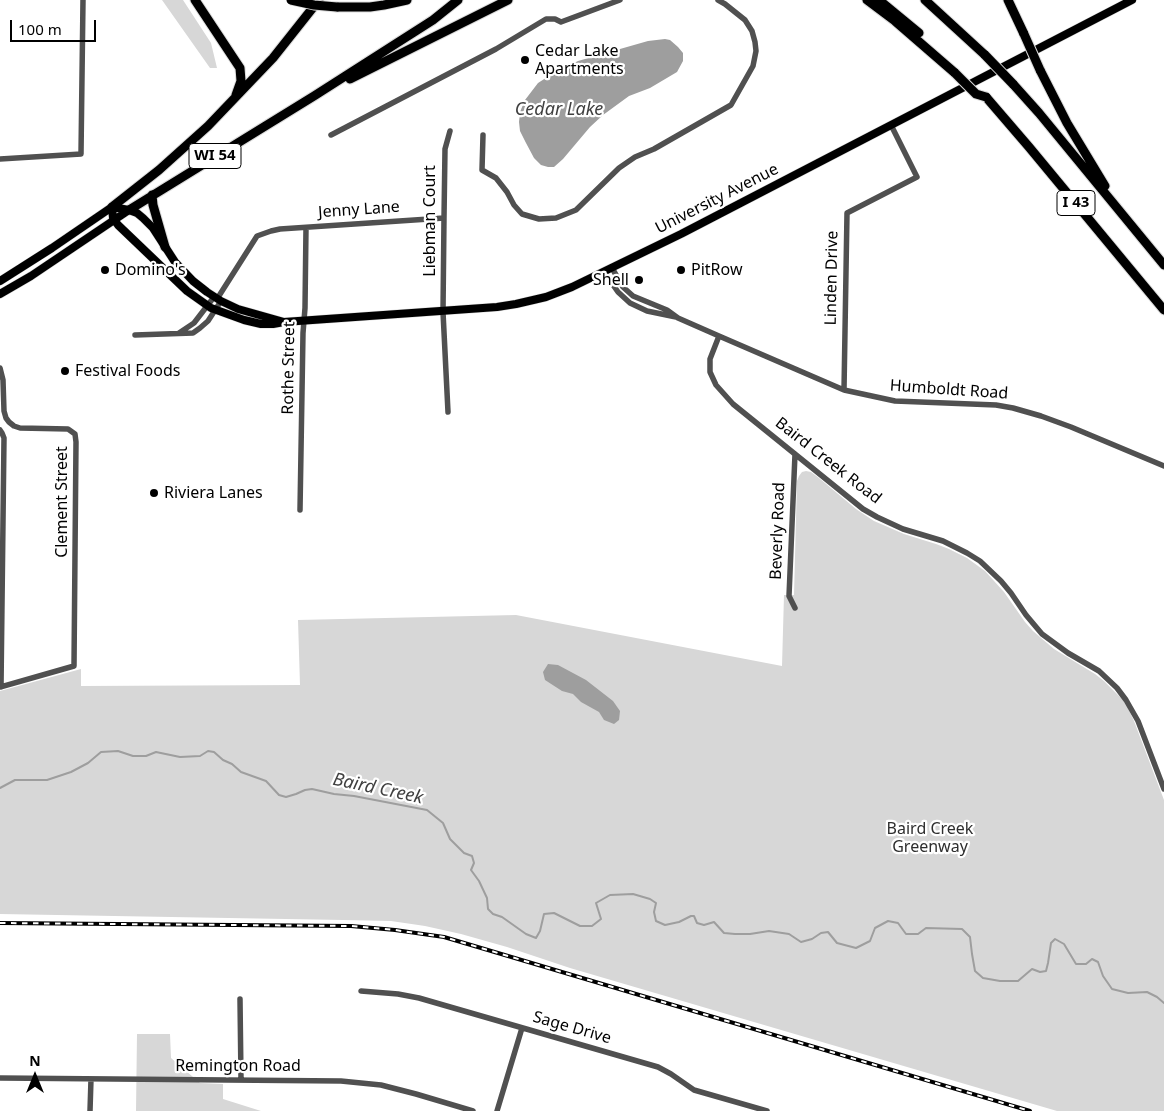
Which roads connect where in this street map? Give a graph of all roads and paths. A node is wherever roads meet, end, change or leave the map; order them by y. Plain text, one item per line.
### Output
1 (83, 0) edge
2 (195, 0) edge
3 (291, 0) edge
4 (319, 0) edge
5 (408, 0) edge
6 (458, 0) edge
7 (508, 0) edge
8 (620, 0) edge
9 (718, 0) edge
10 (867, 0) edge
11 (879, 0) edge
12 (925, 0) edge
13 (1008, 0) edge
14 (1132, 0) edge
15 (957, 72) junction
16 (314, 96) junction
17 (234, 100) junction
18 (891, 125) junction
19 (450, 130) dead end
20 (331, 135) dead end
21 (482, 135) dead end
22 (0, 159) edge
23 (152, 195) junction
24 (1112, 202) junction
25 (112, 207) junction
26 (130, 210) junction
27 (444, 218) junction
28 (114, 220) junction
29 (306, 228) junction
30 (165, 248) junction
31 (1164, 265) edge
32 (612, 268) junction
33 (604, 272) junction
34 (0, 281) edge
35 (0, 294) edge
36 (217, 299) junction
37 (207, 306) junction
38 (216, 310) junction
39 (1164, 310) edge
40 (443, 312) junction
41 (678, 318) junction
42 (304, 321) junction
43 (284, 322) junction
44 (179, 333) junction
45 (135, 335) dead end
46 (719, 336) junction
47 (0, 368) edge
48 (844, 390) junction
49 (448, 412) dead end
50 (0, 430) edge
51 (795, 454) junction
52 (1164, 466) edge
53 (300, 510) dead end
54 (796, 608) dead end
55 (1, 687) edge
56 (1164, 789) edge
57 (361, 990) dead end
58 (240, 999) dead end
59 (522, 1028) junction
60 (0, 1078) edge
61 (91, 1079) junction
62 (241, 1079) junction
63 (90, 1111) edge
64 (473, 1111) edge
65 (497, 1111) edge
66 (767, 1111) edge

1 - 22 street
2 - 17 highway
3 - 5 highway, bridge
4 - 17 highway, WI 54
6 - 16 highway, WI 54
7 - 16 highway
8 - 20 street
9 - 21 street
10 - 15 highway
11 - 15 highway, I 43
12 - 24 highway, I 43, bridge
13 - 24 highway, bridge
14 - 18 main road, University Avenue
15 - 39 highway, I 43
16 - 23 highway, WI 54
17 - 25 highway, WI 54
18 - 32 main road, University Avenue
18 - 48 street, Linden Drive
19 - 27 street, Liebman Court
23 - 26 highway, WI 54
23 - 30 highway
24 - 31 highway, I 43
25 - 26 main road
25 - 28 main road
25 - 34 main road, WI 54
26 - 28 main road, WI 54
26 - 30 main road
27 - 29 street, Jenny Lane
27 - 40 street, Liebman Court
28 - 35 main road, WI 54
28 - 37 main road, University Avenue
29 - 36 street, Jenny Lane
29 - 42 street, Rothe Street
30 - 36 main road
32 - 33 main road, University Avenue
32 - 41 street, Humboldt Road
33 - 40 main road, University Avenue
33 - 41 street, Humboldt Road
36 - 37 street
36 - 38 street
36 - 43 main road
37 - 38 main road, University Avenue
37 - 44 street
38 - 43 main road, University Avenue
38 - 44 street
40 - 42 main road, University Avenue
40 - 49 street, Liebman Court
41 - 46 street, Humboldt Road
42 - 43 main road, University Avenue
42 - 53 street, Rothe Street
44 - 45 street
46 - 48 street, Humboldt Road
46 - 51 street, Baird Creek Road
47 - 55 street, Clement Street
48 - 52 street, Humboldt Road
50 - 55 street
51 - 54 street, Beverly Road
51 - 56 street, Baird Creek Road
57 - 59 street, Sage Drive
58 - 62 street
59 - 65 street
59 - 66 street, Sage Drive
60 - 61 street, Remington Road
61 - 62 street, Remington Road
61 - 63 street
62 - 64 street, Remington Road

